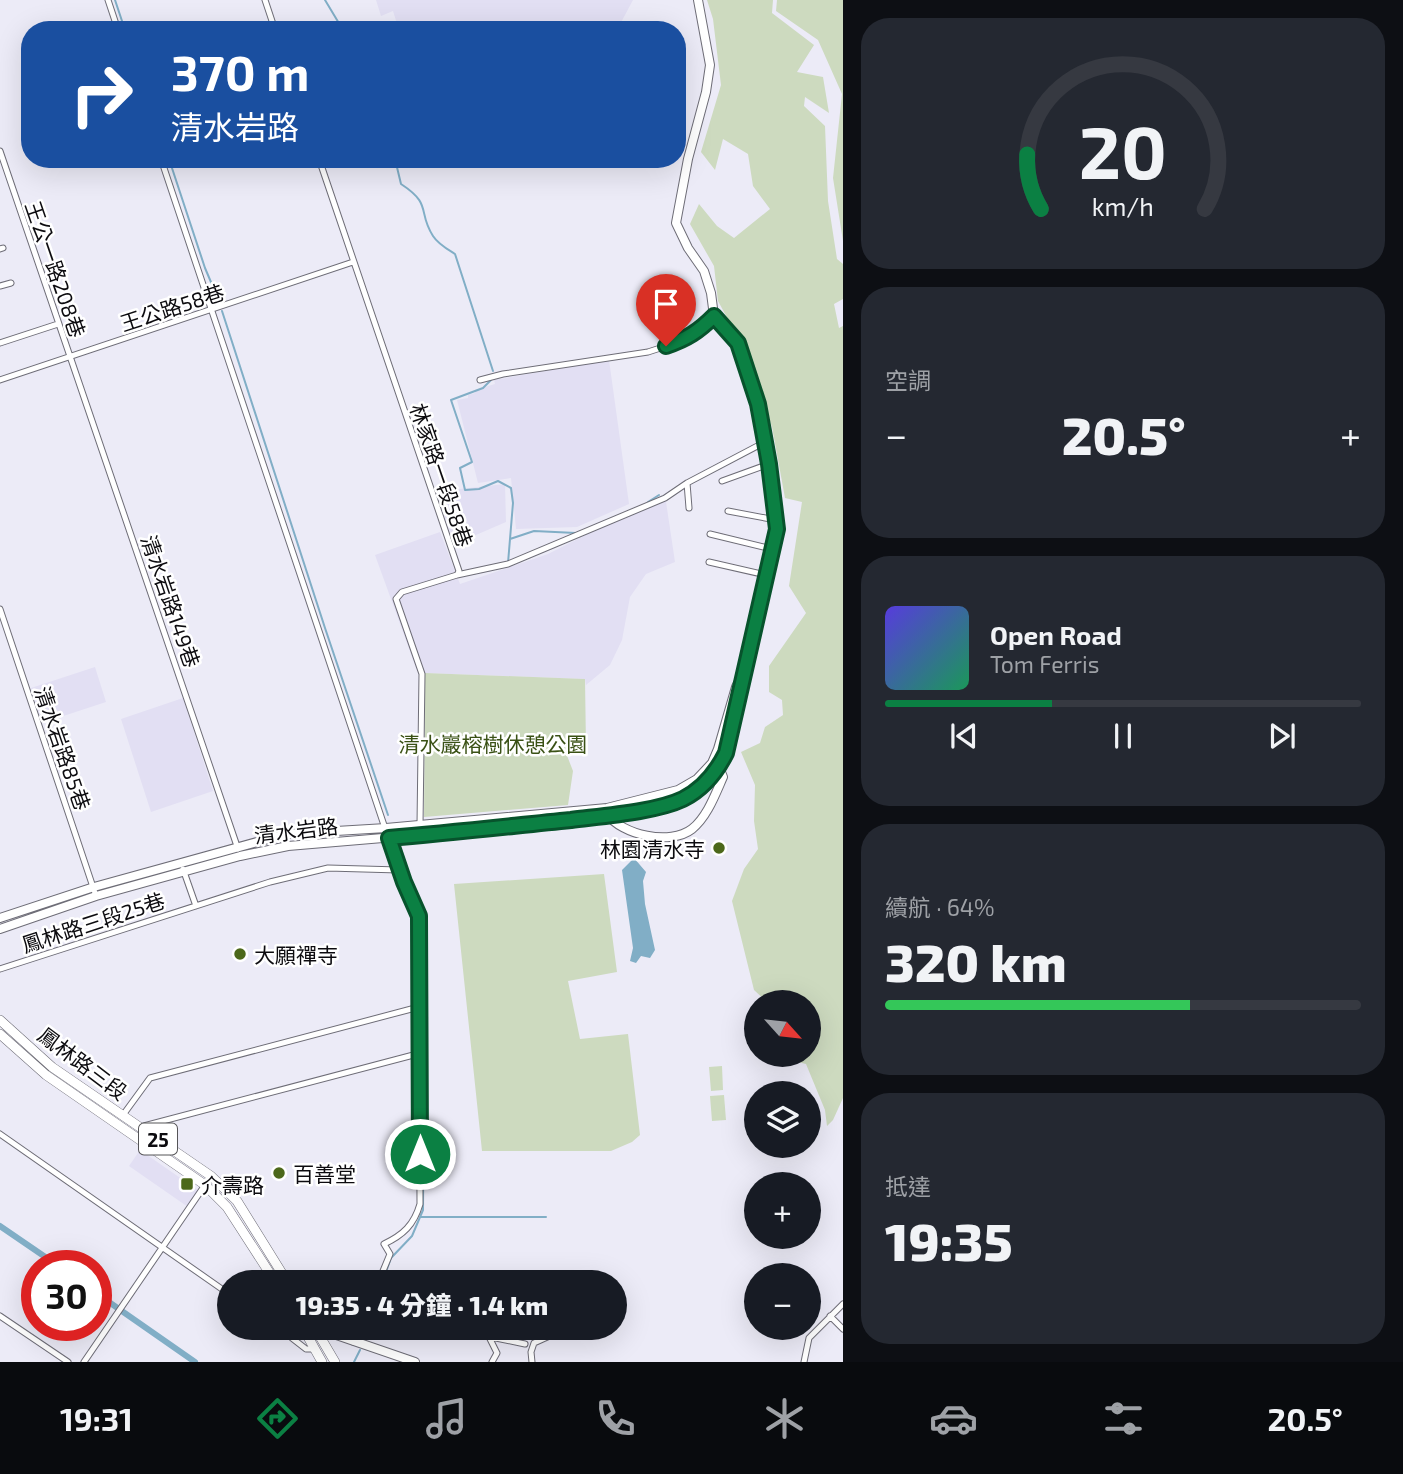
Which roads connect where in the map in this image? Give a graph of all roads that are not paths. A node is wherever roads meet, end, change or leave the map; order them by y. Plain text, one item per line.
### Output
1 (108, 0) edge
2 (265, 0) edge
3 (698, 0) edge
4 (115, 21) edge
5 (272, 21) edge
6 (0, 151) edge
7 (165, 168) edge
8 (322, 168) edge
9 (353, 262) junction
10 (11, 283) dead end
11 (0, 286) edge
12 (212, 311) junction
13 (714, 316) junction
14 (58, 324) junction
15 (0, 343) edge
16 (69, 356) junction
17 (0, 380) edge
18 (480, 380) dead end
19 (765, 442) junction
20 (769, 464) junction
21 (722, 481) dead end
22 (687, 483) junction
23 (689, 508) dead end
24 (728, 511) dead end
25 (776, 520) junction
26 (710, 534) dead end
27 (772, 549) junction
28 (709, 562) dead end
29 (457, 575) junction
30 (766, 575) junction
31 (0, 609) edge
32 (716, 765) junction
33 (607, 812) junction
34 (420, 825) junction
35 (386, 828) junction
36 (389, 838) junction
37 (237, 846) junction
38 (240, 856) junction
39 (181, 862) junction
40 (399, 870) junction
41 (184, 872) junction
42 (94, 887) junction
43 (96, 896) junction
44 (196, 906) junction
45 (0, 918) edge
46 (0, 929) edge
47 (0, 969) edge
48 (419, 1007) junction
49 (1, 1022) edge
50 (0, 1034) edge
51 (421, 1053) junction
52 (123, 1115) junction
53 (140, 1126) junction
54 (0, 1134) edge
55 (208, 1180) junction
56 (162, 1249) junction
57 (268, 1270) edge
58 (280, 1270) edge
59 (383, 1270) edge
60 (217, 1286) edge
61 (843, 1304) edge
62 (0, 1316) edge
63 (830, 1316) junction
64 (843, 1329) edge
65 (294, 1340) edge
66 (313, 1340) edge
67 (319, 1340) edge
68 (347, 1340) edge
69 (492, 1340) edge
70 (506, 1340) edge
71 (541, 1340) edge
72 (354, 1342) joint
73 (525, 1344) dead end
74 (315, 1349) junction
75 (68, 1362) edge
76 (84, 1362) edge
77 (322, 1362) edge
78 (335, 1362) edge
79 (415, 1362) edge
80 (492, 1362) edge
81 (532, 1362) edge
82 (804, 1362) edge

1 - 4 street
2 - 5 street
3 - 13 street
6 - 14 street, 王公一路208巷
7 - 12 street
8 - 9 street, 林家路一段58巷
9 - 12 street, 王公路58巷
9 - 29 street, 林家路一段58巷
10 - 11 street
12 - 16 street, 王公路58巷
12 - 35 street
13 - 18 street
13 - 19 street
14 - 15 street
14 - 16 street, 王公一路208巷
16 - 17 street, 王公路58巷
16 - 37 street, 清水岩路149巷
19 - 20 street
19 - 22 street
20 - 21 street
20 - 25 street
22 - 23 street
22 - 29 street
24 - 25 street
25 - 27 street
26 - 27 street
27 - 30 street
28 - 30 street
29 - 34 street, 林家路一段58巷
30 - 32 street
31 - 42 street, 清水岩路85巷
32 - 33 street, 清水岩路
32 - 33 street
33 - 34 street, 清水岩路
33 - 36 street, 清水岩路
34 - 35 street, 清水岩路
35 - 36 street
35 - 37 street, 清水岩路
36 - 38 street, 清水岩路
36 - 40 street
37 - 38 street, 清水岩路149巷
37 - 39 street, 清水岩路
38 - 41 street, 清水岩路
39 - 41 street
39 - 42 street, 清水岩路
40 - 44 street, 鳳林路三段25巷
40 - 48 street
41 - 43 street, 清水岩路
41 - 44 street
42 - 43 street, 清水岩路85巷
42 - 45 street, 清水岩路
43 - 46 street, 清水岩路
44 - 47 street, 鳳林路三段25巷
48 - 51 street
48 - 52 street
49 - 52 main road, 鳳林路三段 / 25
50 - 55 main road, 鳳林路三段 / 25
51 - 53 street
51 - 59 street
52 - 53 main road, 鳳林路三段 / 25
53 - 55 main road, 鳳林路三段 / 25
54 - 56 street
55 - 56 street
55 - 57 main road, 鳳林路三段 / 25
55 - 58 main road, 鳳林路三段 / 25
56 - 60 street
56 - 76 street
61 - 63 street
62 - 75 street
63 - 64 street
63 - 82 street
65 - 74 street
66 - 74 main road
67 - 78 main road
68 - 72 street
69 - 80 street
70 - 73 street
71 - 81 street
72 - 79 street
74 - 77 main road

